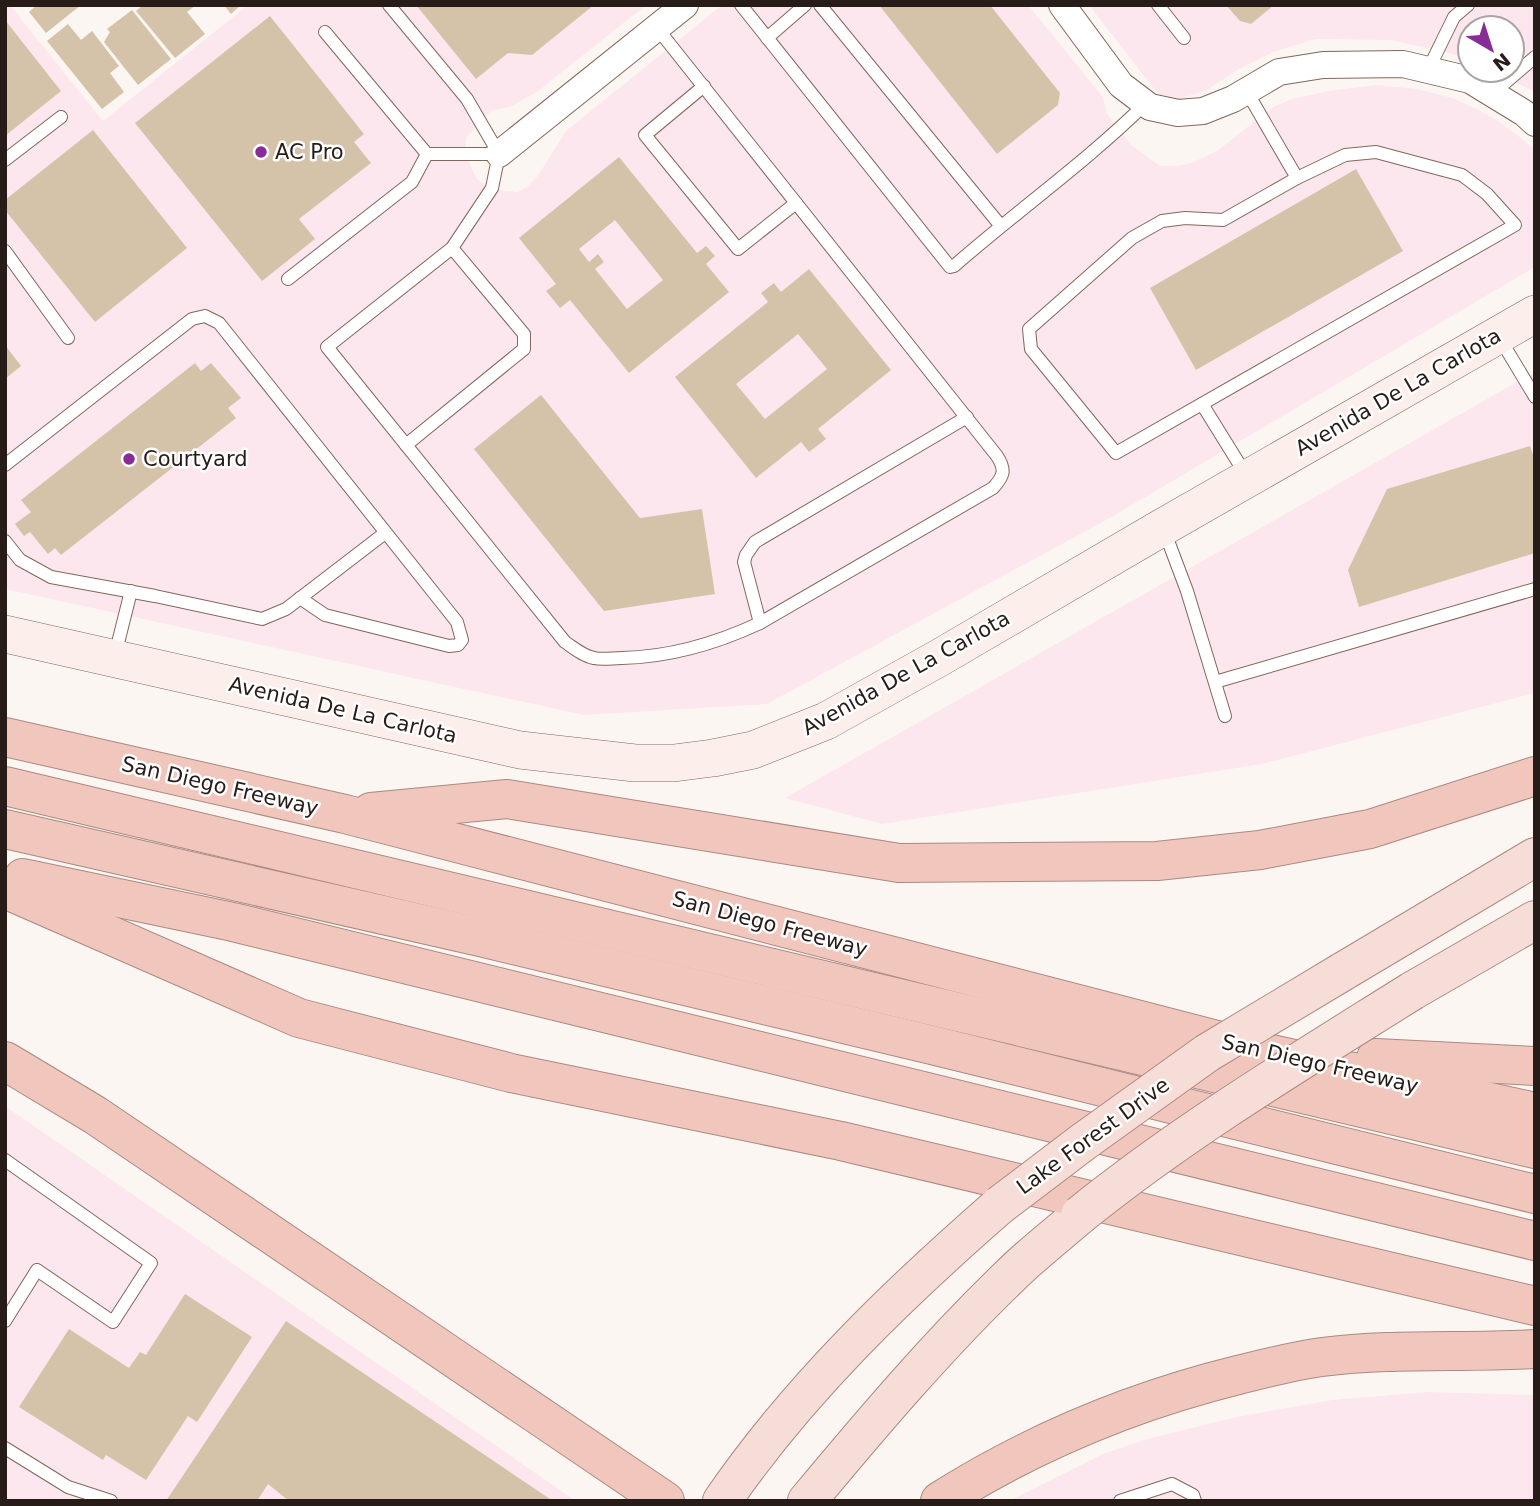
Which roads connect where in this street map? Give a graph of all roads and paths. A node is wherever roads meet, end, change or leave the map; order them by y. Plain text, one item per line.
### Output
1 (389, 5) edge
2 (685, 5) edge
3 (741, 5) edge
4 (805, 5) edge
5 (820, 5) edge
6 (1062, 5) edge
7 (1158, 5) edge
8 (1468, 5) edge
9 (657, 27) junction
10 (325, 32) dead end
11 (767, 38) junction
12 (1184, 38) dead end
13 (1535, 57) edge
14 (1428, 70) junction
15 (704, 86) junction
16 (1247, 92) junction
17 (1492, 94) junction
18 (1145, 104) junction
19 (61, 117) dead end
20 (1535, 123) edge
21 (427, 154) junction
22 (499, 154) junction
23 (5, 160) edge
24 (1297, 178) junction
25 (796, 203) junction
26 (1000, 225) junction
27 (452, 248) junction
28 (5, 251) edge
29 (288, 279) dead end
30 (1535, 314) edge
31 (1498, 335) junction
32 (68, 338) dead end
33 (1535, 397) edge
34 (1202, 404) junction
35 (967, 417) junction
36 (405, 445) junction
37 (5, 465) edge
38 (1248, 478) junction
39 (1163, 527) junction
40 (385, 533) junction
41 (5, 541) edge
42 (1535, 589) edge
43 (131, 591) junction
44 (300, 598) junction
45 (760, 623) junction
46 (5, 634) edge
47 (114, 659) junction
48 (1215, 682) junction
49 (1225, 716) dead end
50 (5, 737) edge
51 (1535, 776) edge
52 (5, 786) edge
53 (345, 814) junction
54 (5, 829) edge
55 (1535, 857) edge
56 (5, 874) edge
57 (5, 889) edge
58 (1535, 920) edge
59 (1267, 1053) junction
60 (5, 1061) edge
61 (1535, 1066) edge
62 (1535, 1112) edge
63 (1535, 1149) edge
64 (5, 1160) edge
65 (1535, 1194) edge
66 (1535, 1241) edge
67 (1535, 1306) edge
68 (5, 1321) edge
69 (1535, 1349) edge
70 (5, 1448) edge
71 (111, 1501) edge
72 (665, 1501) edge
73 (722, 1501) edge
74 (807, 1501) edge
75 (940, 1501) edge
76 (1121, 1501) edge
77 (1195, 1501) edge

1 - 22 lane
2 - 9 street
3 - 11 lane
4 - 11 lane
5 - 26 lane
6 - 18 street
7 - 12 lane
8 - 14 lane
9 - 15 lane
9 - 22 street
10 - 21 lane
11 - 26 lane
13 - 17 lane
14 - 16 street
14 - 17 street
15 - 25 lane
15 - 25 lane
16 - 18 street
16 - 24 lane
17 - 20 street
18 - 26 lane
19 - 23 lane
21 - 22 lane
21 - 29 lane
22 - 27 lane
24 - 34 lane
24 - 34 lane
25 - 35 lane
27 - 36 lane
27 - 36 lane
28 - 32 lane
30 - 31 main road, Avenida De La Carlota
31 - 33 lane
31 - 38 main road, Avenida De La Carlota
34 - 38 lane
35 - 45 lane
35 - 45 lane
36 - 45 lane
37 - 40 lane
38 - 39 main road, Avenida De La Carlota
39 - 47 main road, Avenida De La Carlota
39 - 48 lane
40 - 44 lane
40 - 44 lane
41 - 43 lane
42 - 48 lane
43 - 44 lane
43 - 47 lane
46 - 47 main road, Avenida De La Carlota
48 - 49 lane
50 - 53 highway, San Diego Freeway
51 - 53 highway
52 - 63 highway
53 - 59 highway, San Diego Freeway
54 - 65 highway
55 - 73 main road, Lake Forest Drive, bridge
56 - 66 highway
57 - 67 highway
58 - 74 main road, bridge
59 - 61 highway
59 - 62 highway, San Diego Freeway
60 - 72 highway
64 - 68 lane
69 - 75 highway
70 - 71 lane
76 - 77 lane

